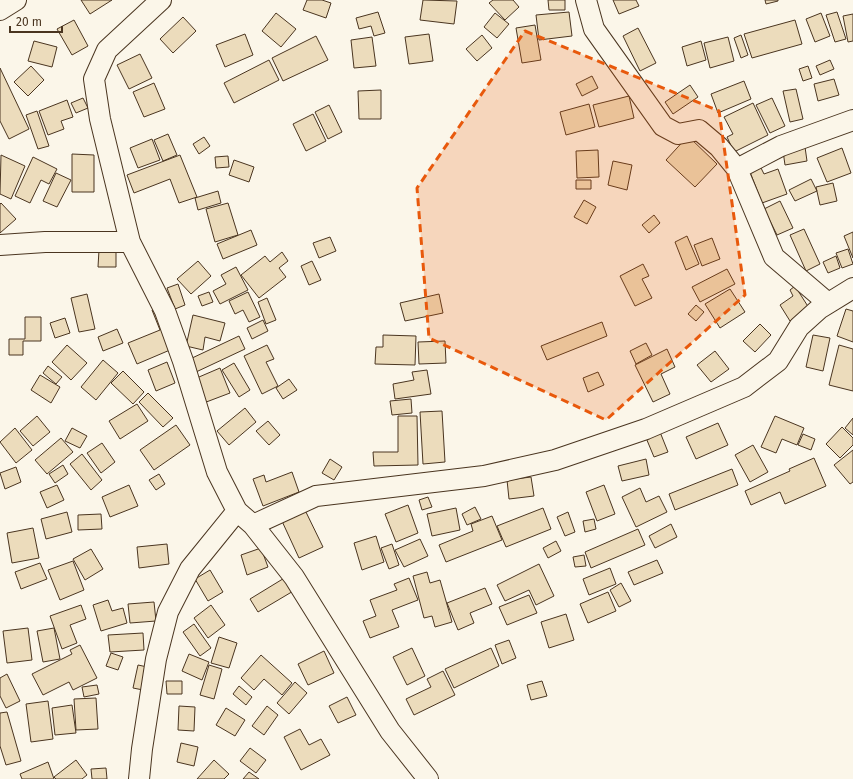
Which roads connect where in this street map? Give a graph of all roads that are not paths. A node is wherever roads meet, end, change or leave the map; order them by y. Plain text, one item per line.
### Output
1 (16, 0) edge
2 (161, 0) edge
3 (586, 0) edge
4 (0, 10) edge
5 (853, 120) edge
6 (737, 169) junction
7 (130, 242) junction
8 (0, 245) edge
9 (853, 288) edge
10 (828, 303) junction
11 (237, 511) junction
12 (253, 524) junction
13 (139, 779) edge
14 (428, 779) edge

1 - 4 street
2 - 7 street
3 - 6 street
5 - 6 street
6 - 10 street
7 - 8 street
7 - 11 street
9 - 10 street
10 - 12 street
11 - 12 street
11 - 13 street
12 - 14 street

